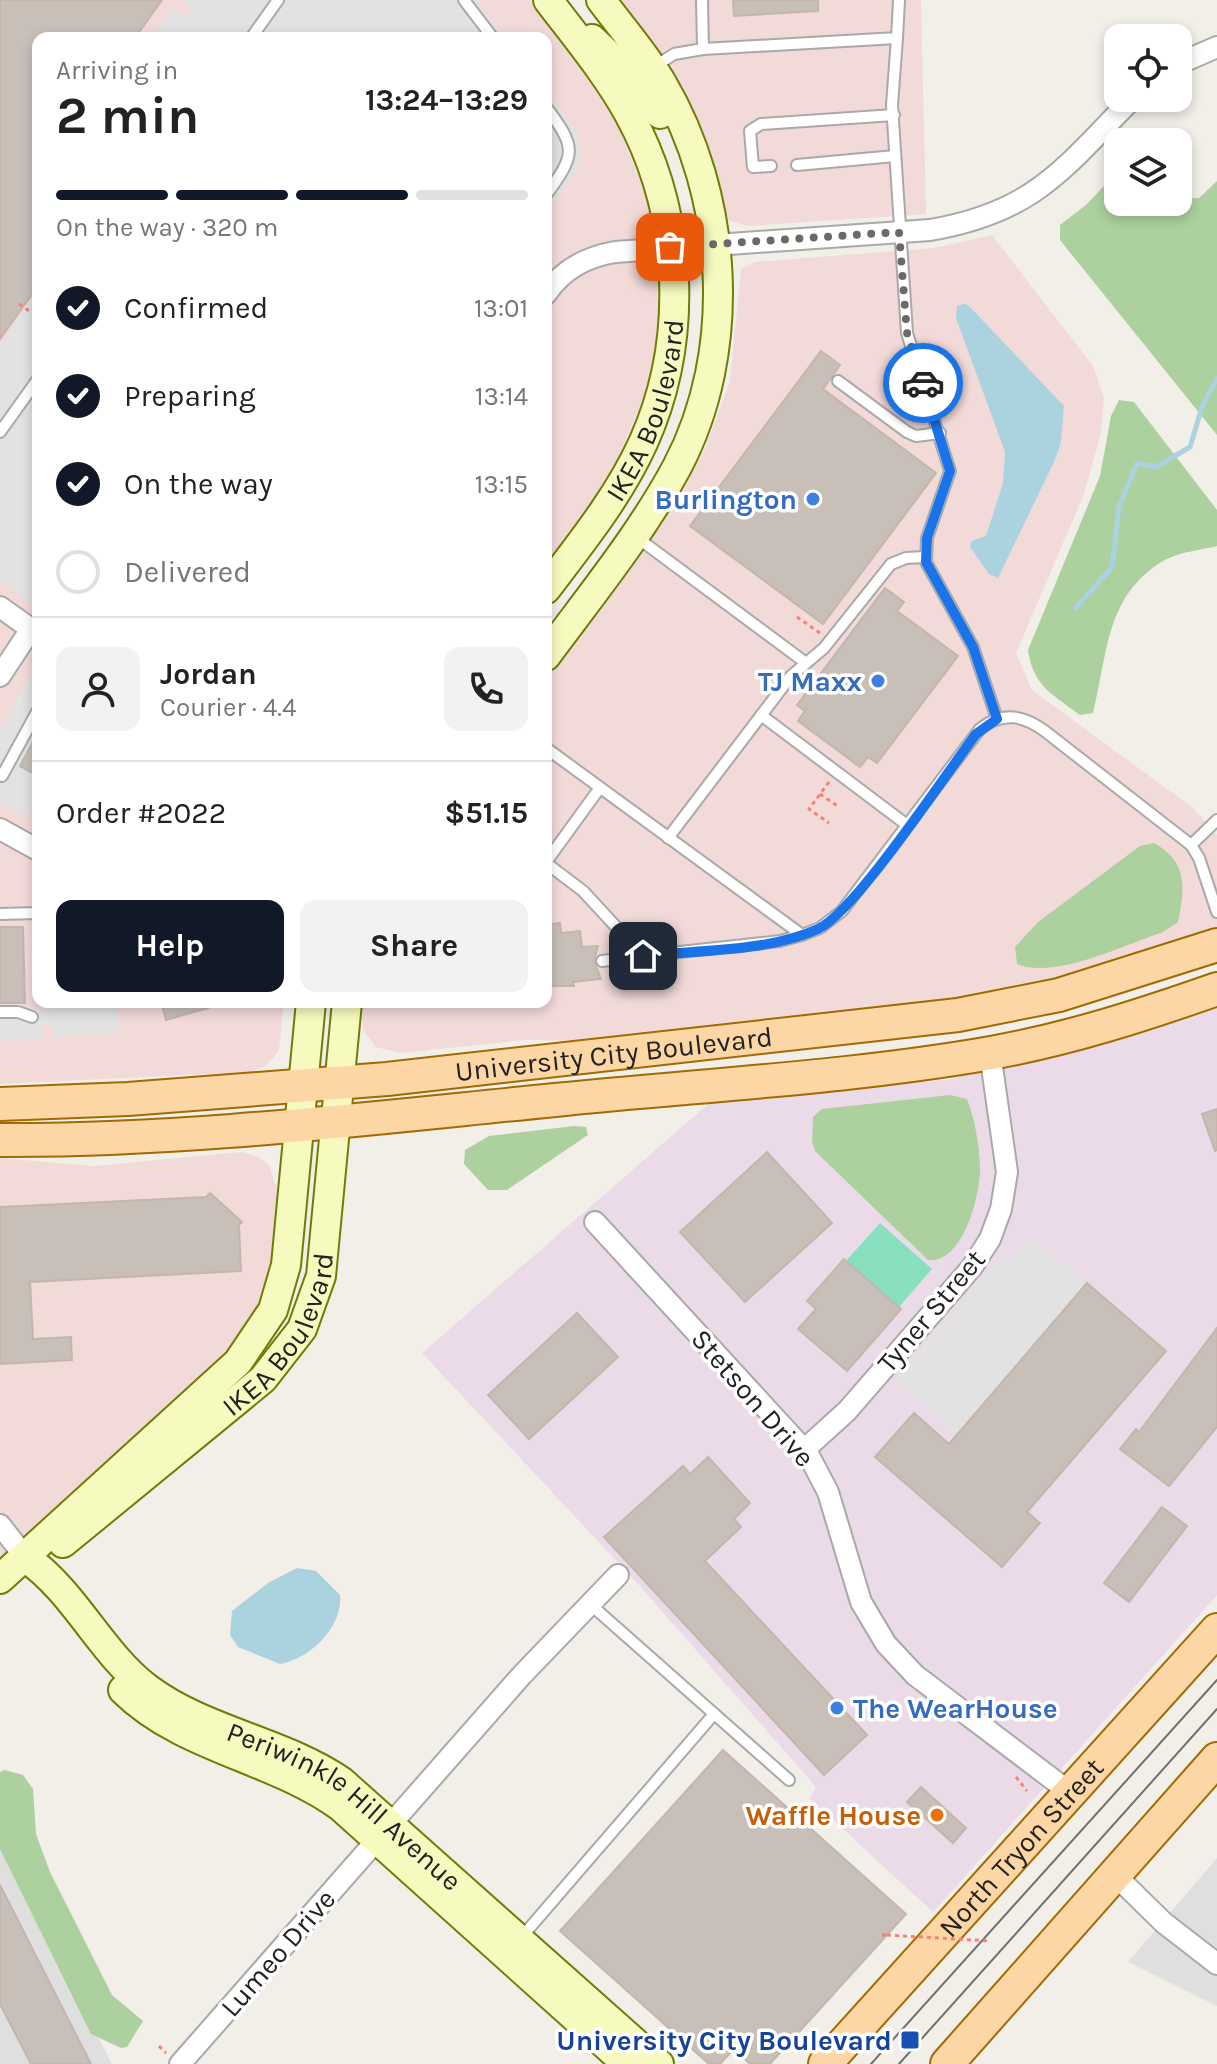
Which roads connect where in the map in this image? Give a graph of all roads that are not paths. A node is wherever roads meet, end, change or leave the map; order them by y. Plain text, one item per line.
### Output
1 (278, 0) edge
2 (464, 0) edge
3 (601, 0) edge
4 (702, 0) edge
5 (899, 0) edge
6 (551, 4) edge
7 (255, 32) edge
8 (488, 32) edge
9 (897, 38) junction
10 (1217, 47) edge
11 (703, 49) junction
12 (1192, 58) edge
13 (652, 68) junction
14 (1120, 112) edge
15 (552, 115) edge
16 (894, 115) junction
17 (895, 156) junction
18 (797, 165) dead end
19 (771, 166) dead end
20 (552, 186) edge
21 (899, 232) junction
22 (715, 245) junction
23 (670, 247) junction
24 (552, 287) edge
25 (838, 381) dead end
26 (32, 387) edge
27 (0, 432) edge
28 (940, 433) junction
29 (634, 535) junction
30 (925, 557) junction
31 (552, 585) edge
32 (0, 607) edge
33 (32, 630) edge
34 (32, 634) edge
35 (552, 648) edge
36 (806, 663) junction
37 (0, 676) edge
38 (761, 715) junction
39 (997, 719) junction
40 (32, 721) edge
41 (552, 753) edge
42 (2, 776) dead end
43 (599, 789) junction
44 (1217, 820) edge
45 (907, 825) junction
46 (0, 829) edge
47 (668, 838) junction
48 (1191, 845) junction
49 (32, 847) edge
50 (552, 855) edge
51 (552, 868) edge
52 (1217, 912) edge
53 (32, 913) edge
54 (0, 914) edge
55 (802, 935) junction
56 (1217, 945) edge
57 (643, 956) junction
58 (602, 961) dead end
59 (1217, 989) edge
60 (310, 1008) edge
61 (346, 1008) edge
62 (0, 1012) edge
63 (32, 1017) dead end
64 (990, 1053) junction
65 (340, 1082) junction
66 (302, 1085) junction
67 (0, 1104) edge
68 (336, 1121) junction
69 (298, 1124) junction
70 (0, 1140) edge
71 (595, 1222) dead end
72 (804, 1450) junction
73 (0, 1525) edge
74 (26, 1558) junction
75 (618, 1575) dead end
76 (0, 1579) edge
77 (590, 1604) junction
78 (1217, 1630) edge
79 (714, 1714) junction
80 (1217, 1759) edge
81 (789, 1780) dead end
82 (1072, 1794) junction
83 (384, 1833) junction
84 (1114, 1874) junction
85 (520, 1939) junction
86 (1217, 1964) edge
87 (174, 2060) edge
88 (627, 2064) edge
89 (659, 2064) edge
90 (825, 2064) edge
91 (947, 2064) edge

1 - 7 lane
2 - 8 lane
3 - 13 street, IKEA Boulevard
4 - 11 lane
5 - 9 lane
6 - 22 street
6 - 23 street, IKEA Boulevard
9 - 11 lane
9 - 16 lane
10 - 12 street
11 - 13 lane
13 - 22 street, IKEA Boulevard
14 - 21 street
15 - 20 lane
16 - 17 lane
16 - 19 lane
17 - 18 lane
17 - 21 lane
21 - 22 street
21 - 28 lane
22 - 23 street
22 - 29 street, IKEA Boulevard
23 - 24 street
23 - 31 street, IKEA Boulevard
25 - 28 lane
26 - 27 lane
28 - 30 lane
29 - 35 street, IKEA Boulevard
29 - 36 lane
30 - 36 lane
30 - 39 lane
32 - 33 street
34 - 37 street
36 - 38 lane
38 - 45 lane
38 - 47 lane
39 - 45 lane
39 - 48 lane
40 - 42 lane
41 - 43 lane
43 - 47 lane
43 - 50 lane
44 - 48 lane
45 - 55 lane
46 - 49 street
47 - 55 lane
48 - 52 lane
51 - 57 lane
53 - 54 lane
55 - 57 lane
56 - 65 main road, University City Boulevard
57 - 58 lane
59 - 64 main road, University City Boulevard
60 - 66 street, IKEA Boulevard
61 - 65 street, IKEA Boulevard
62 - 63 lane
64 - 68 main road, University City Boulevard
64 - 72 street, Tyner Street
65 - 66 main road, University City Boulevard
65 - 68 street, IKEA Boulevard
66 - 67 main road, University City Boulevard
66 - 69 street, IKEA Boulevard
68 - 69 main road, University City Boulevard
68 - 74 street, IKEA Boulevard
69 - 70 main road, University City Boulevard
69 - 74 street, IKEA Boulevard
71 - 72 street, Stetson Drive
72 - 82 street, Stetson Drive
73 - 74 street, Periwinkle Hill Avenue
74 - 76 street, IKEA Boulevard
74 - 83 street, Periwinkle Hill Avenue
75 - 77 street
77 - 79 lane
77 - 83 street
78 - 82 main road, North Tryon Street
79 - 81 lane
79 - 85 lane
80 - 84 main road
82 - 90 main road, North Tryon Street
83 - 85 street, Periwinkle Hill Avenue
83 - 87 street, Lumeo Drive
83 - 88 street, Periwinkle Hill Avenue
84 - 86 street
84 - 91 main road
85 - 89 street, Periwinkle Hill Avenue

